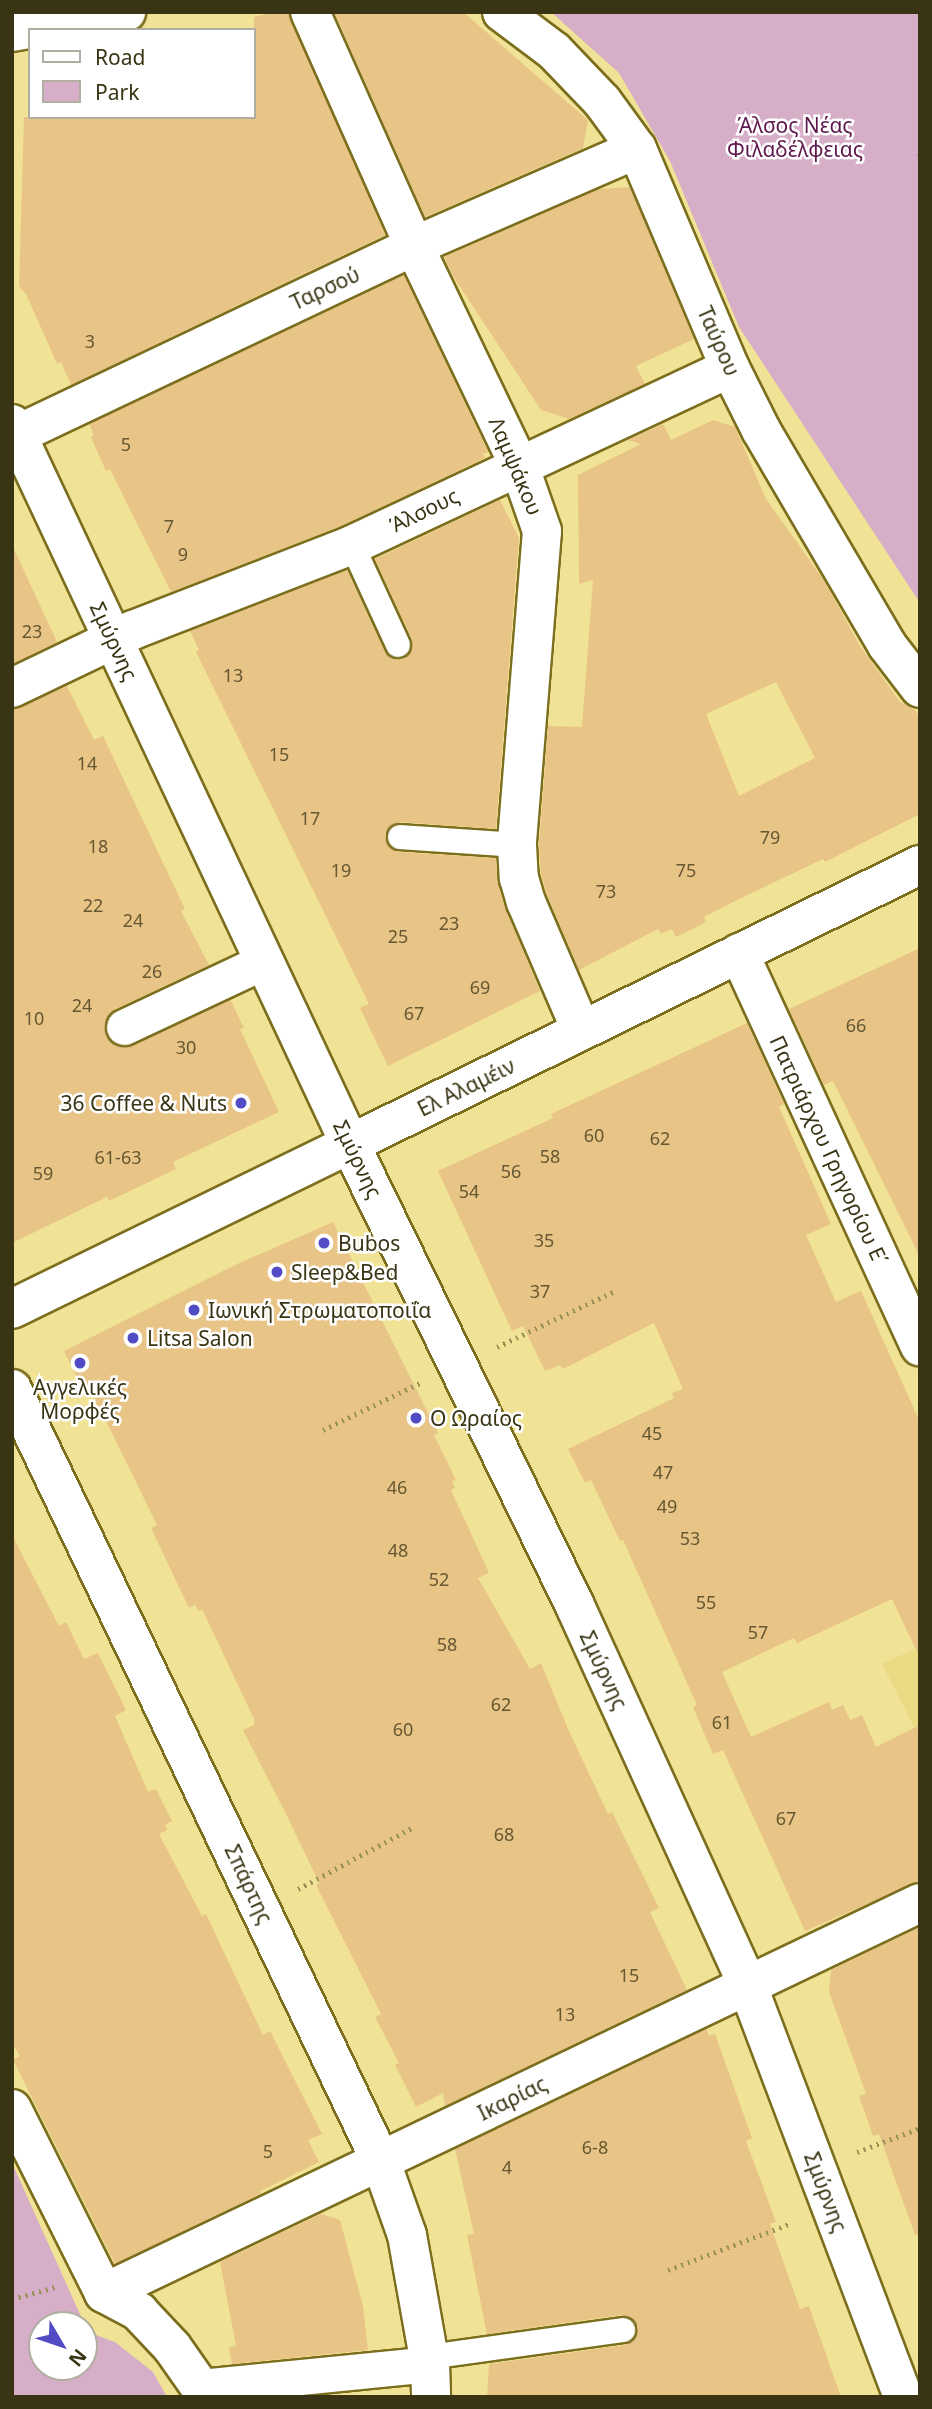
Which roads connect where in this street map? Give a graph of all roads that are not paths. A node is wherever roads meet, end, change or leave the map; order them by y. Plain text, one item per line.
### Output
1 (126, 12) edge
2 (310, 12) edge
3 (502, 12) edge
4 (35, 28) edge
5 (637, 149) junction
6 (414, 246) junction
7 (730, 368) junction
8 (14, 432) edge
9 (519, 465) junction
10 (352, 545) junction
11 (113, 638) junction
12 (398, 645) dead end
13 (12, 688) edge
14 (920, 688) edge
15 (400, 837) dead end
16 (517, 845) junction
17 (920, 865) edge
18 (739, 953) junction
19 (264, 961) junction
20 (124, 1027) dead end
21 (581, 1030) junction
22 (351, 1144) junction
23 (15, 1300) edge
24 (920, 1346) edge
25 (12, 1388) edge
26 (920, 1903) edge
27 (747, 1984) junction
28 (12, 2109) edge
29 (381, 2162) junction
30 (104, 2293) junction
31 (623, 2330) dead end
32 (430, 2372) edge
33 (201, 2392) edge
34 (903, 2397) edge

1 - 4 street
2 - 6 street, Λαμψάκου
3 - 5 street, Ταύρου
5 - 6 street, Ταρσού
5 - 7 street, Ταύρου
6 - 8 street, Ταρσού
6 - 9 street, Λαμψάκου
7 - 9 street, Άλσους
7 - 14 street, Ταύρου
8 - 11 street, Σμύρνης
9 - 10 street, Άλσους
9 - 16 street, Λαμψάκου
10 - 11 street, Άλσους
10 - 12 lane
11 - 13 street, Άλσους
11 - 19 street, Σμύρνης
15 - 16 lane
16 - 21 street, Λαμψάκου
17 - 18 street, Ελ Αλαμέιν
18 - 21 street, Ελ Αλαμέιν
18 - 24 street, Πατριάρχου Γρηγορίου Ε΄
19 - 20 street
19 - 22 street, Σμύρνης
21 - 22 street, Ελ Αλαμέιν
22 - 23 street, Ελ Αλαμέιν
22 - 27 street, Σμύρνης
25 - 29 street, Σπάρτης
26 - 27 street, Ικαρίας
27 - 29 street, Ικαρίας
27 - 34 street, Σμύρνης
28 - 30 street
29 - 30 street, Ικαρίας
29 - 32 street, Σπάρτης
30 - 33 street
31 - 32 lane
32 - 33 street

